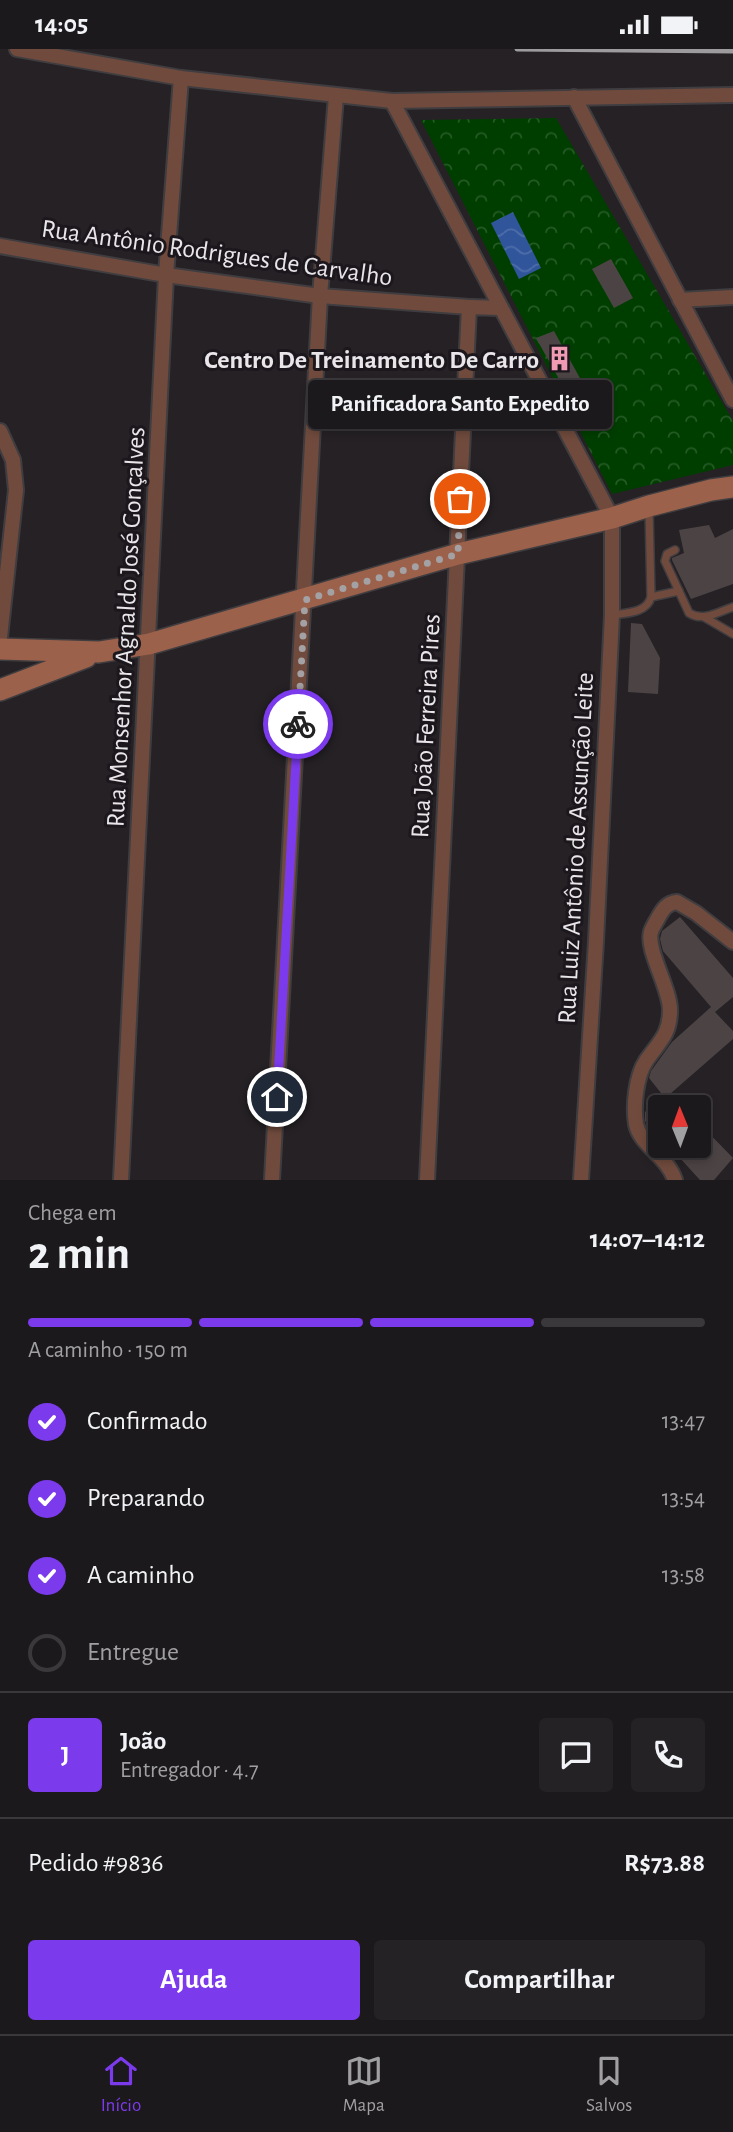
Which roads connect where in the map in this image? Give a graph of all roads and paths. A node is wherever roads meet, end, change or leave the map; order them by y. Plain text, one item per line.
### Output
1 (17, 49) edge
2 (181, 78) junction
3 (733, 95) edge
4 (336, 96) junction
5 (574, 97) junction
6 (392, 101) junction
7 (0, 246) edge
8 (166, 275) junction
9 (320, 296) junction
10 (733, 297) edge
11 (680, 300) junction
12 (468, 307) junction
13 (500, 308) junction
14 (733, 400) edge
15 (0, 431) edge
16 (733, 487) edge
17 (649, 506) junction
18 (612, 518) junction
19 (676, 550) dead end
20 (458, 554) junction
21 (679, 591) junction
22 (651, 597) junction
23 (305, 600) junction
24 (733, 607) edge
25 (612, 615) junction
26 (704, 617) junction
27 (733, 633) edge
28 (0, 637) edge
29 (149, 645) junction
30 (0, 649) edge
31 (99, 652) junction
32 (0, 691) edge
33 (733, 942) edge
34 (121, 1180) edge
35 (272, 1180) edge
36 (427, 1180) edge
37 (580, 1180) edge
38 (675, 1180) edge

1 - 2 street
2 - 4 street
2 - 8 street, Rua Monsenhor Agnaldo José Gonçalves
3 - 5 street
4 - 6 street
4 - 9 street
5 - 6 street
5 - 11 street
6 - 13 street
7 - 8 street, Rua Antônio Rodrigues de Carvalho
8 - 9 street, Rua Antônio Rodrigues de Carvalho
8 - 29 street, Rua Monsenhor Agnaldo José Gonçalves
9 - 12 street, Rua Antônio Rodrigues de Carvalho
9 - 23 street
10 - 11 street
11 - 14 street
12 - 13 street
12 - 20 street, Rua João Ferreira Pires
13 - 18 street
15 - 28 street
16 - 17 main road
17 - 18 main road
17 - 22 lane
18 - 20 main road
18 - 25 street, Rua Luiz Antônio de Assunção Leite
19 - 21 lane
20 - 23 main road
20 - 36 street, Rua João Ferreira Pires
21 - 22 lane
21 - 26 lane
22 - 25 lane
23 - 29 main road
23 - 35 street
24 - 26 lane
25 - 37 street, Rua Luiz Antônio de Assunção Leite
26 - 27 lane
29 - 31 main road
29 - 34 street, Rua Monsenhor Agnaldo José Gonçalves
30 - 31 main road
31 - 32 main road
33 - 38 street

